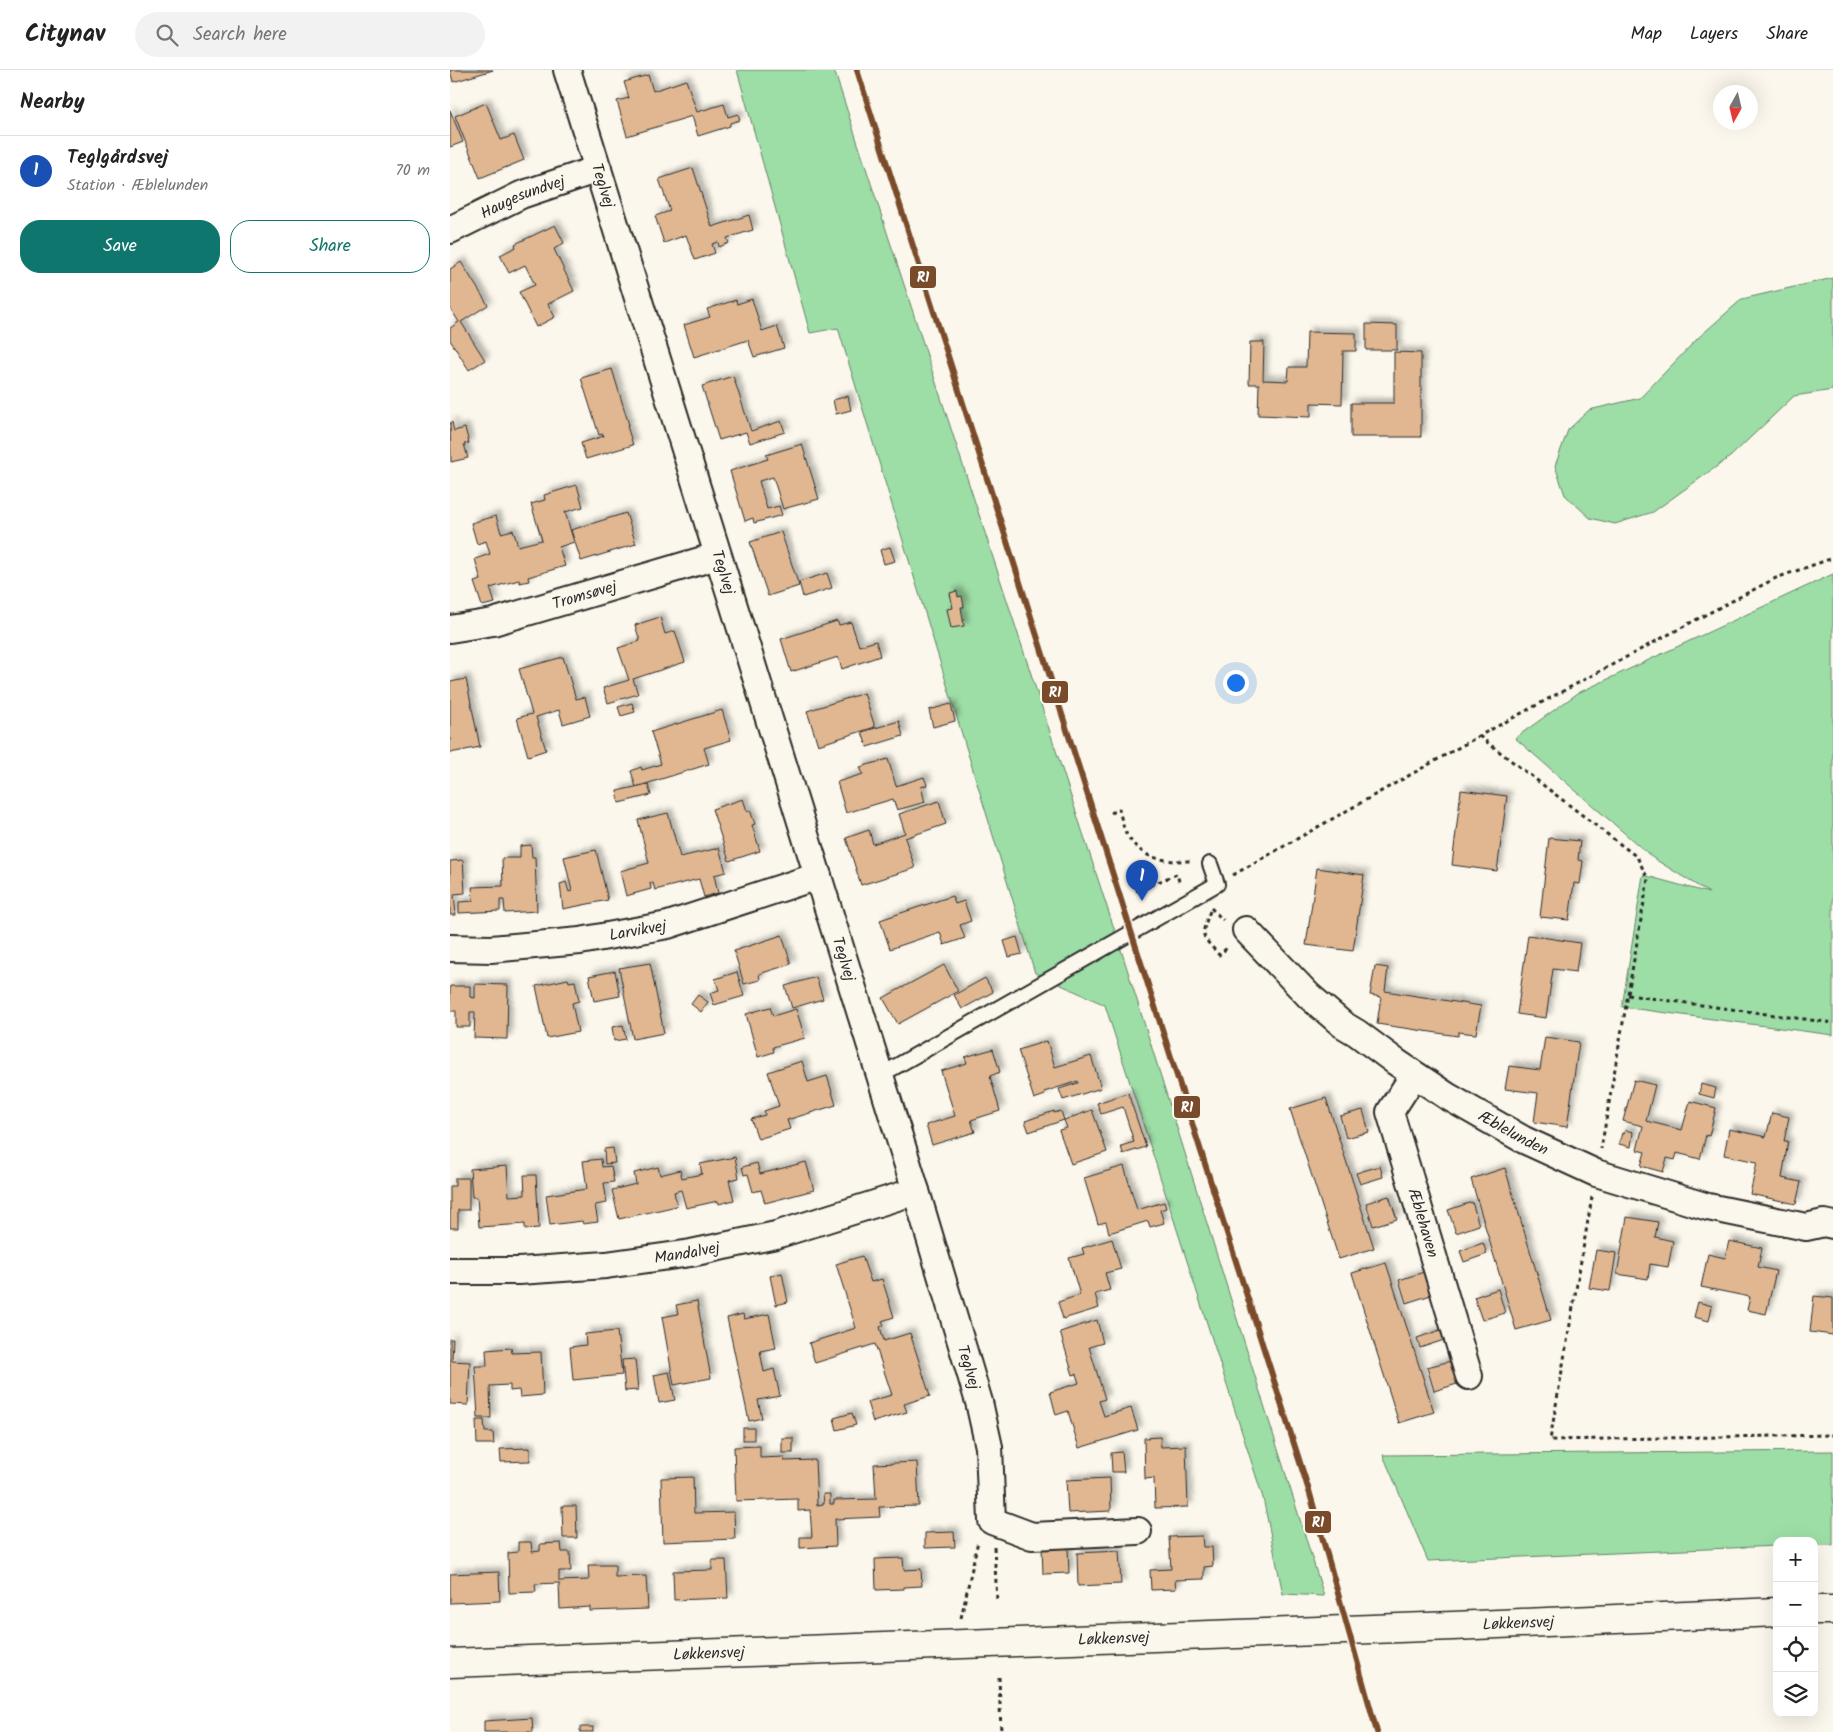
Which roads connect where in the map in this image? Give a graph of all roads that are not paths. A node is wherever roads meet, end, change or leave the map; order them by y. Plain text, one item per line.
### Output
1 (567, 70) edge
2 (598, 169) junction
3 (450, 230) edge
4 (718, 556) junction
5 (450, 629) edge
6 (1210, 864) road end
7 (818, 876) junction
8 (1246, 930) road end
9 (450, 948) edge
10 (1414, 1075) junction
11 (879, 1076) junction
12 (916, 1191) junction
13 (1833, 1224) edge
14 (450, 1271) edge
15 (1470, 1376) dead end
16 (1138, 1531) dead end
17 (1818, 1610) edge
18 (1833, 1610) edge
19 (1773, 1612) edge
20 (450, 1663) edge

1 - 2 street, Teglvej
2 - 3 street, Haugesundvej
2 - 4 street, Teglvej
4 - 5 street, Tromsøvej
4 - 7 street, Teglvej
6 - 11 lane
7 - 9 street, Larvikvej
7 - 11 street, Teglvej
8 - 10 street, Æblelunden
10 - 13 street, Æblelunden
10 - 15 street, Æblehaven
11 - 12 street, Teglvej
12 - 14 street, Mandalvej
12 - 16 street, Teglvej
17 - 18 main road
19 - 20 main road, Løkkensvej

